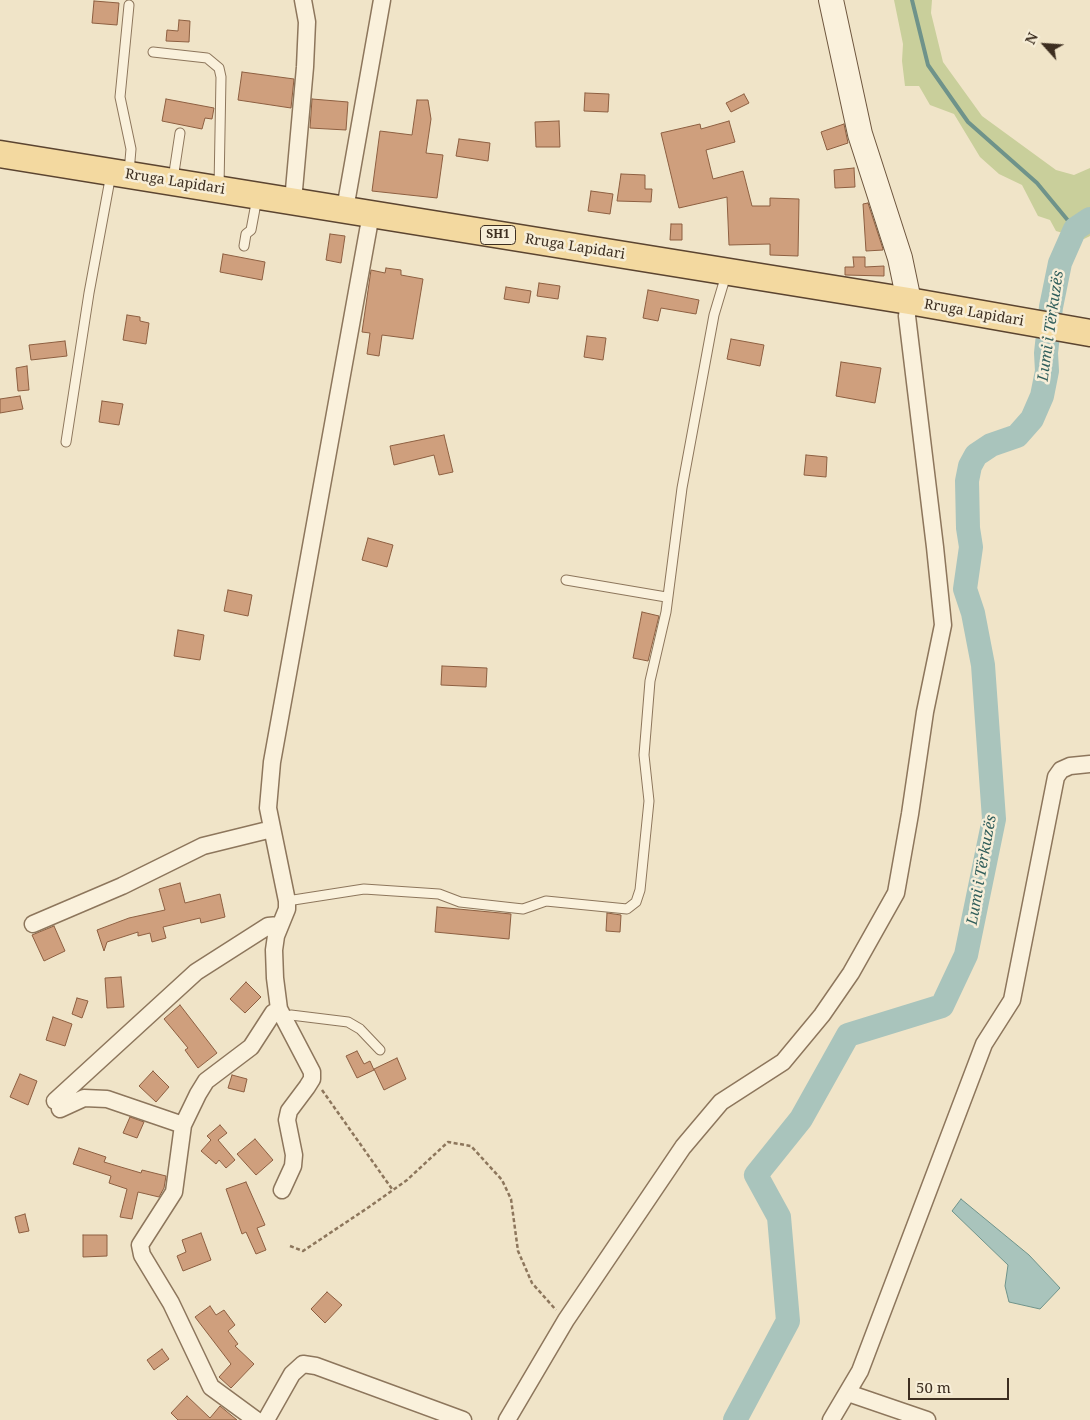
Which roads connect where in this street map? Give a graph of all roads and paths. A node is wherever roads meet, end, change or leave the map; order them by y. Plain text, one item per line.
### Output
1 (303, 0) edge
2 (382, 0) edge
3 (831, 0) edge
4 (129, 5) dead end
5 (153, 52) dead end
6 (180, 133) dead end
7 (0, 154) edge
8 (120, 174) junction
9 (173, 182) junction
10 (219, 189) junction
11 (257, 195) junction
12 (293, 201) junction
13 (344, 209) junction
14 (371, 214) junction
15 (244, 246) dead end
16 (727, 272) junction
17 (909, 301) junction
18 (1090, 333) edge
19 (66, 442) dead end
20 (566, 580) dead end
21 (666, 597) junction
22 (1090, 764) edge
23 (272, 829) junction
24 (287, 901) junction
25 (33, 924) dead end
26 (279, 925) junction
27 (281, 1013) junction
28 (380, 1050) dead end
29 (312, 1079) junction
30 (182, 1125) junction
31 (392, 1189) junction
32 (282, 1190) dead end
33 (290, 1246) dead end
34 (566, 1320) junction
35 (848, 1392) junction
36 (256, 1420) edge
37 (266, 1420) edge
38 (463, 1420) edge
39 (507, 1420) edge
40 (831, 1420) edge
41 (927, 1420) edge

1 - 12 street
2 - 13 street
3 - 17 street
4 - 8 lane
5 - 10 lane
6 - 9 lane
7 - 8 main road, Rruga Lapidari / SH1
8 - 9 main road, Rruga Lapidari / SH1
8 - 19 lane
9 - 10 main road, Rruga Lapidari / SH1
10 - 11 main road, Rruga Lapidari / SH1
11 - 12 main road, Rruga Lapidari / SH1
11 - 15 lane
12 - 13 main road, Rruga Lapidari / SH1
13 - 14 main road, Rruga Lapidari / SH1
14 - 16 main road, Rruga Lapidari / SH1
14 - 23 street
16 - 17 main road, Rruga Lapidari / SH1
16 - 21 lane
17 - 18 main road, Rruga Lapidari / SH1
17 - 34 street
20 - 21 lane
21 - 24 lane
22 - 35 street
23 - 24 street
23 - 25 street
24 - 26 street
26 - 27 street
26 - 30 street
27 - 28 lane
27 - 29 street
27 - 30 street
29 - 31 path
29 - 32 street
30 - 36 street
31 - 33 path
31 - 34 path
34 - 39 street
35 - 40 street
35 - 41 street
37 - 38 street

